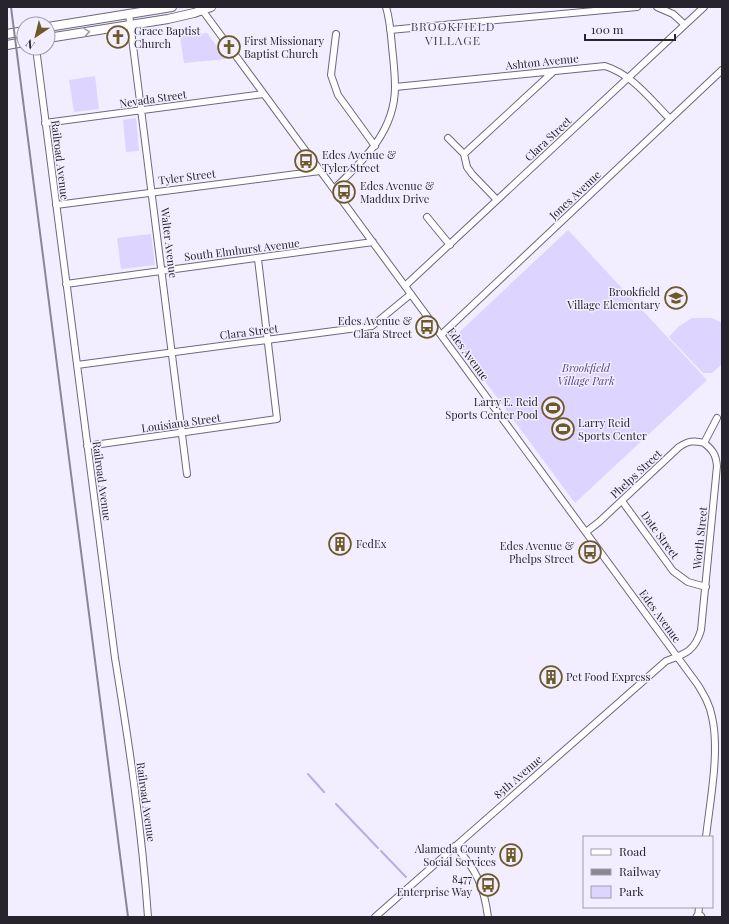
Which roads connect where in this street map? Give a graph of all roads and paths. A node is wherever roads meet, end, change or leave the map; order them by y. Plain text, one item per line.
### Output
1 (172, 7) edge
2 (211, 7) edge
3 (386, 7) edge
4 (637, 7) edge
5 (657, 7) edge
6 (704, 7) edge
7 (202, 9) edge
8 (129, 14) junction
9 (684, 24) junction
10 (131, 25) junction
11 (56, 26) edge
12 (390, 30) junction
13 (336, 34) dead end
14 (56, 37) edge
15 (37, 56) edge
16 (722, 70) edge
17 (554, 71) junction
18 (629, 76) junction
19 (395, 87) junction
20 (263, 94) junction
21 (142, 111) junction
22 (670, 119) junction
23 (45, 123) junction
24 (448, 138) dead end
25 (375, 146) junction
26 (464, 154) junction
27 (320, 171) junction
28 (334, 189) junction
29 (152, 192) junction
30 (497, 200) junction
31 (56, 205) junction
32 (427, 217) dead end
33 (373, 242) junction
34 (450, 245) junction
35 (258, 259) junction
36 (162, 270) junction
37 (66, 284) junction
38 (406, 285) junction
39 (411, 294) junction
40 (441, 335) junction
41 (268, 340) junction
42 (172, 351) junction
43 (77, 365) junction
44 (717, 418) dead end
45 (182, 433) junction
46 (704, 443) junction
47 (87, 446) junction
48 (187, 474) dead end
49 (622, 501) junction
50 (586, 532) junction
51 (706, 587) junction
52 (677, 657) junction
53 (706, 836) edge
54 (455, 846) junction
55 (148, 917) edge
56 (375, 917) edge
57 (488, 917) edge

1 - 8 main road
2 - 7 main road
3 - 12 street
4 - 12 street
5 - 9 street
6 - 9 street, Clara Street
7 - 10 main road
7 - 20 street, Edes Avenue
8 - 10 street, Walter Avenue
8 - 11 main road
9 - 18 street, Clara Street
14 -> 10 main road
10 - 21 street, Walter Avenue
12 - 19 street
13 - 25 street
15 - 23 street, Railroad Avenue
16 - 22 street, Jones Avenue
17 - 18 street, Ashton Avenue
17 - 19 street, Ashton Avenue
17 - 26 street
18 - 22 street, Ashton Avenue
18 - 30 street, Clara Street
19 - 25 street
20 - 21 street, Nevada Street
20 - 27 street, Edes Avenue
21 - 23 street, Nevada Street
21 - 29 street, Walter Avenue
22 - 40 street, Jones Avenue
23 - 31 street, Railroad Avenue
24 - 26 street
25 - 28 street
26 - 30 street
27 - 28 street, Edes Avenue
27 - 29 street, Tyler Street
28 - 33 street, Edes Avenue
29 - 31 street, Tyler Street
29 - 36 street, Walter Avenue
30 - 34 street, Clara Street
31 - 37 street, Railroad Avenue
32 - 34 street
33 - 35 street, South Elmhurst Avenue
33 - 38 street, Edes Avenue
34 - 38 street, Clara Street
35 - 36 street, South Elmhurst Avenue
35 - 41 street
36 - 37 street, South Elmhurst Avenue
36 - 42 street, Walter Avenue
37 - 43 street, Railroad Avenue
38 - 39 street, Edes Avenue
39 - 40 street, Edes Avenue
39 - 41 street, Clara Street
40 - 50 street, Edes Avenue
41 - 42 street, Clara Street
41 - 45 street, Louisiana Street
42 - 43 street, Clara Street
42 - 45 street, Walter Avenue
43 - 47 street, Railroad Avenue
44 - 46 street
45 - 47 street, Louisiana Street
45 - 48 street, Walter Avenue
46 - 49 street, Phelps Street
46 - 51 street, Worth Street
47 - 55 street, Railroad Avenue
49 - 50 street, Phelps Street
49 - 51 street, Date Street
50 - 52 street, Edes Avenue
51 - 52 street, Worth Street
52 - 53 street, Edes Avenue
52 - 54 street, 85th Avenue
54 - 56 street, 85th Avenue
54 - 57 street

